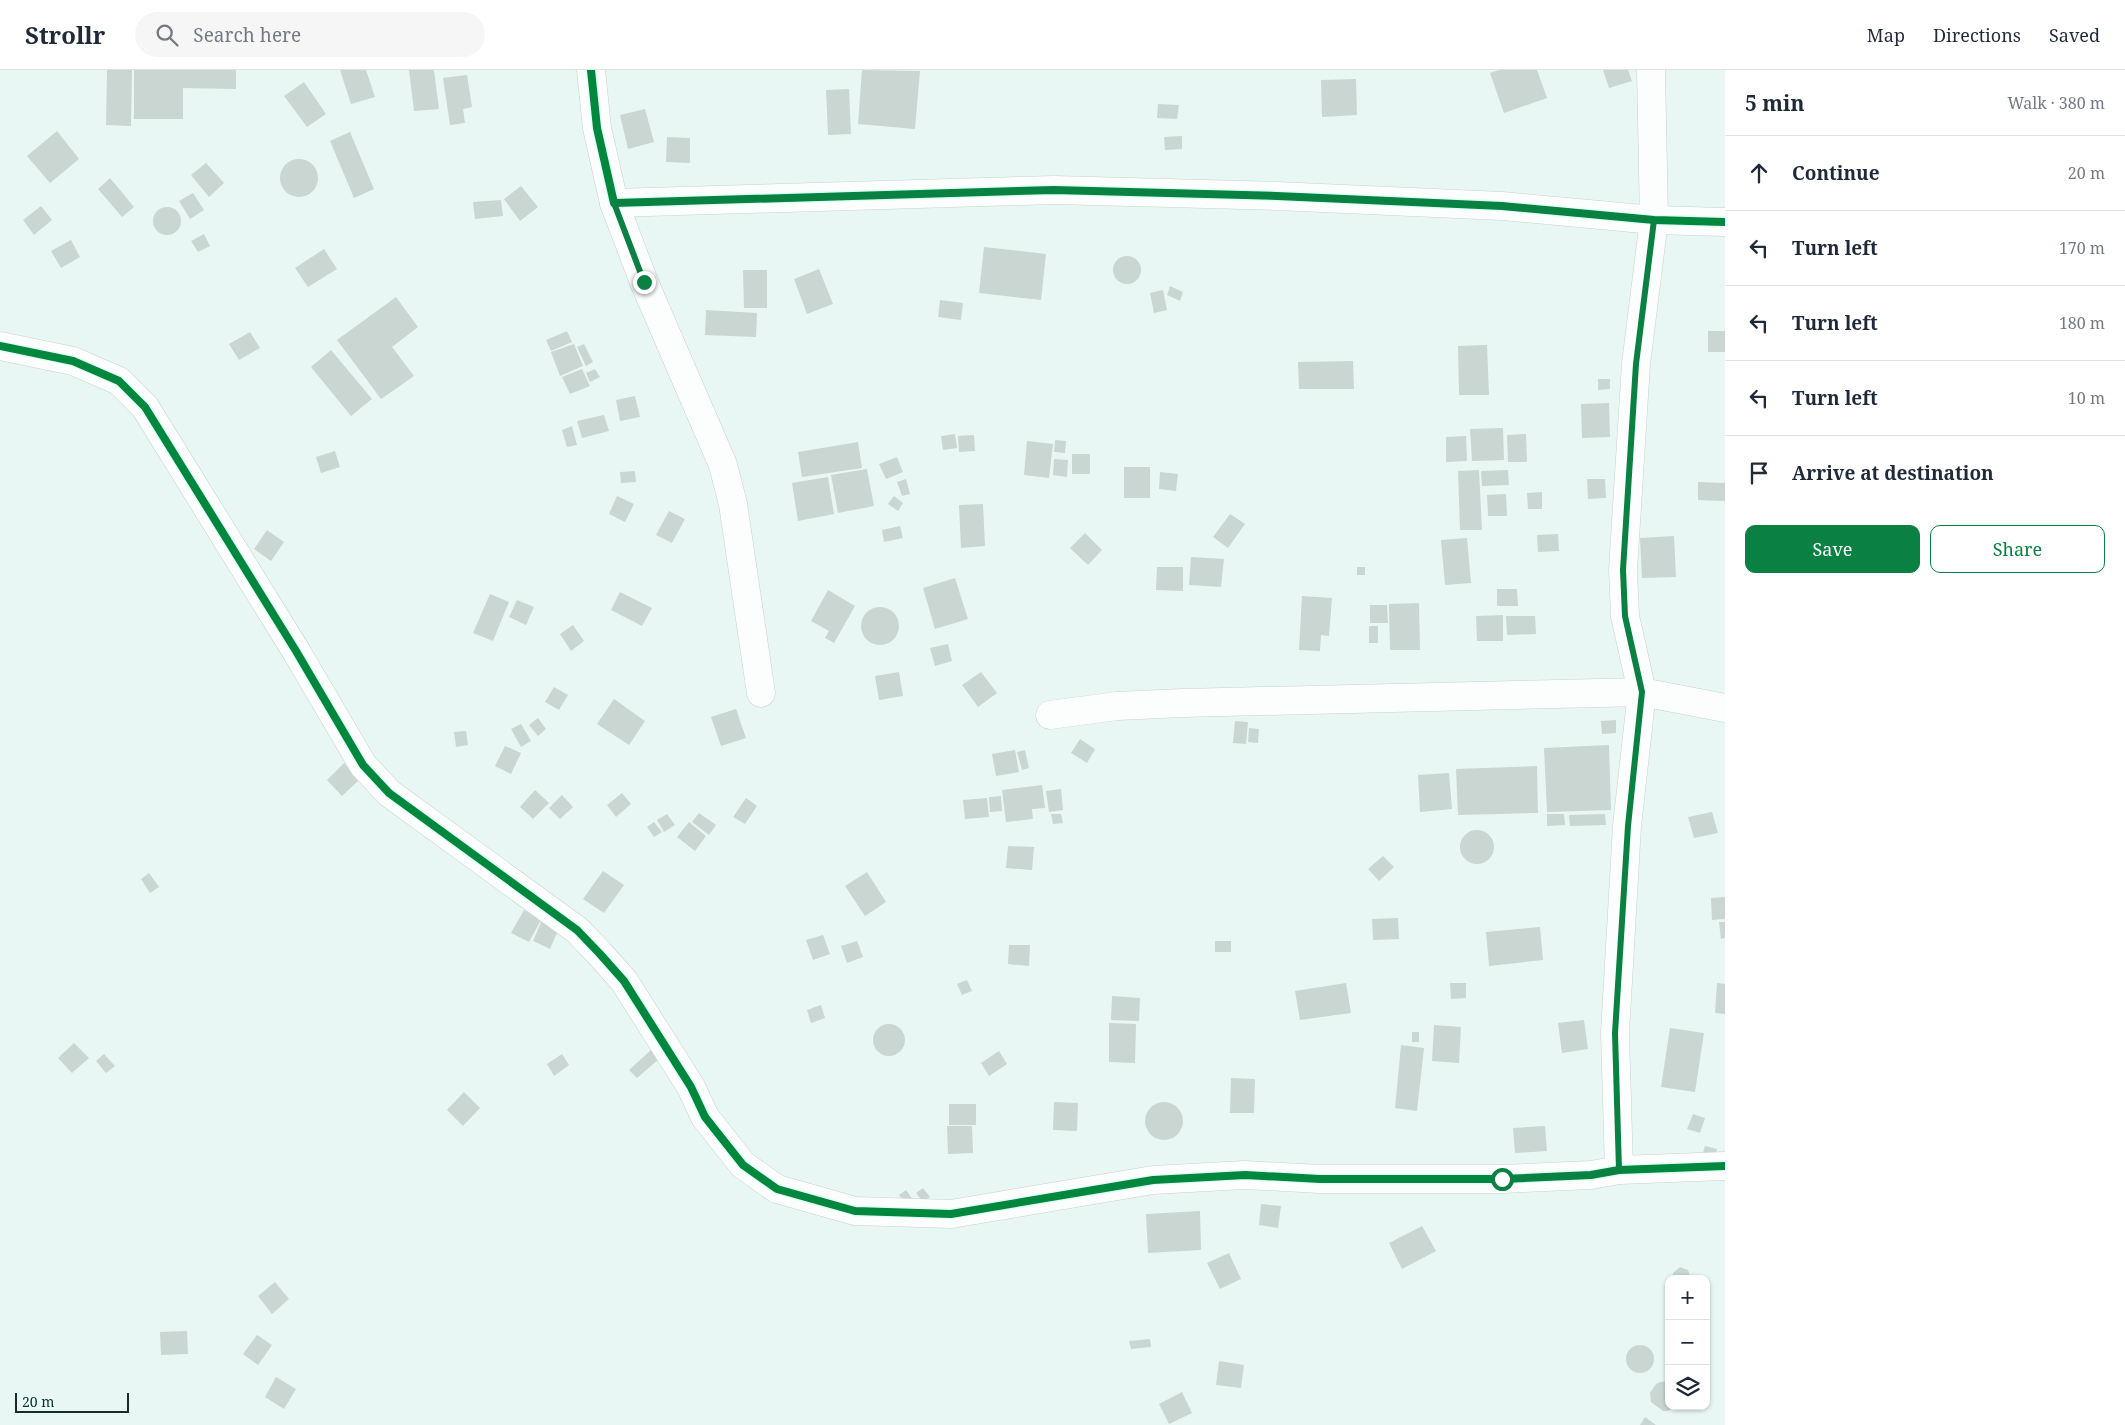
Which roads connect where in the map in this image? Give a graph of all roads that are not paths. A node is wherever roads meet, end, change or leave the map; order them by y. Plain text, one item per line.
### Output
1 (591, 70) edge
2 (1651, 70) edge
3 (614, 203) junction
4 (1654, 220) junction
5 (1725, 222) edge
6 (0, 346) edge
7 (1642, 692) junction
8 (761, 693) dead end
9 (1725, 708) edge
10 (1050, 715) dead end
11 (1725, 1166) edge
12 (1619, 1170) junction

1 - 3 street
2 - 4 street
3 - 4 street
3 - 8 street
4 - 5 street
4 - 7 street
6 - 12 street
7 - 9 street
7 - 10 street
7 - 12 street
11 - 12 street

